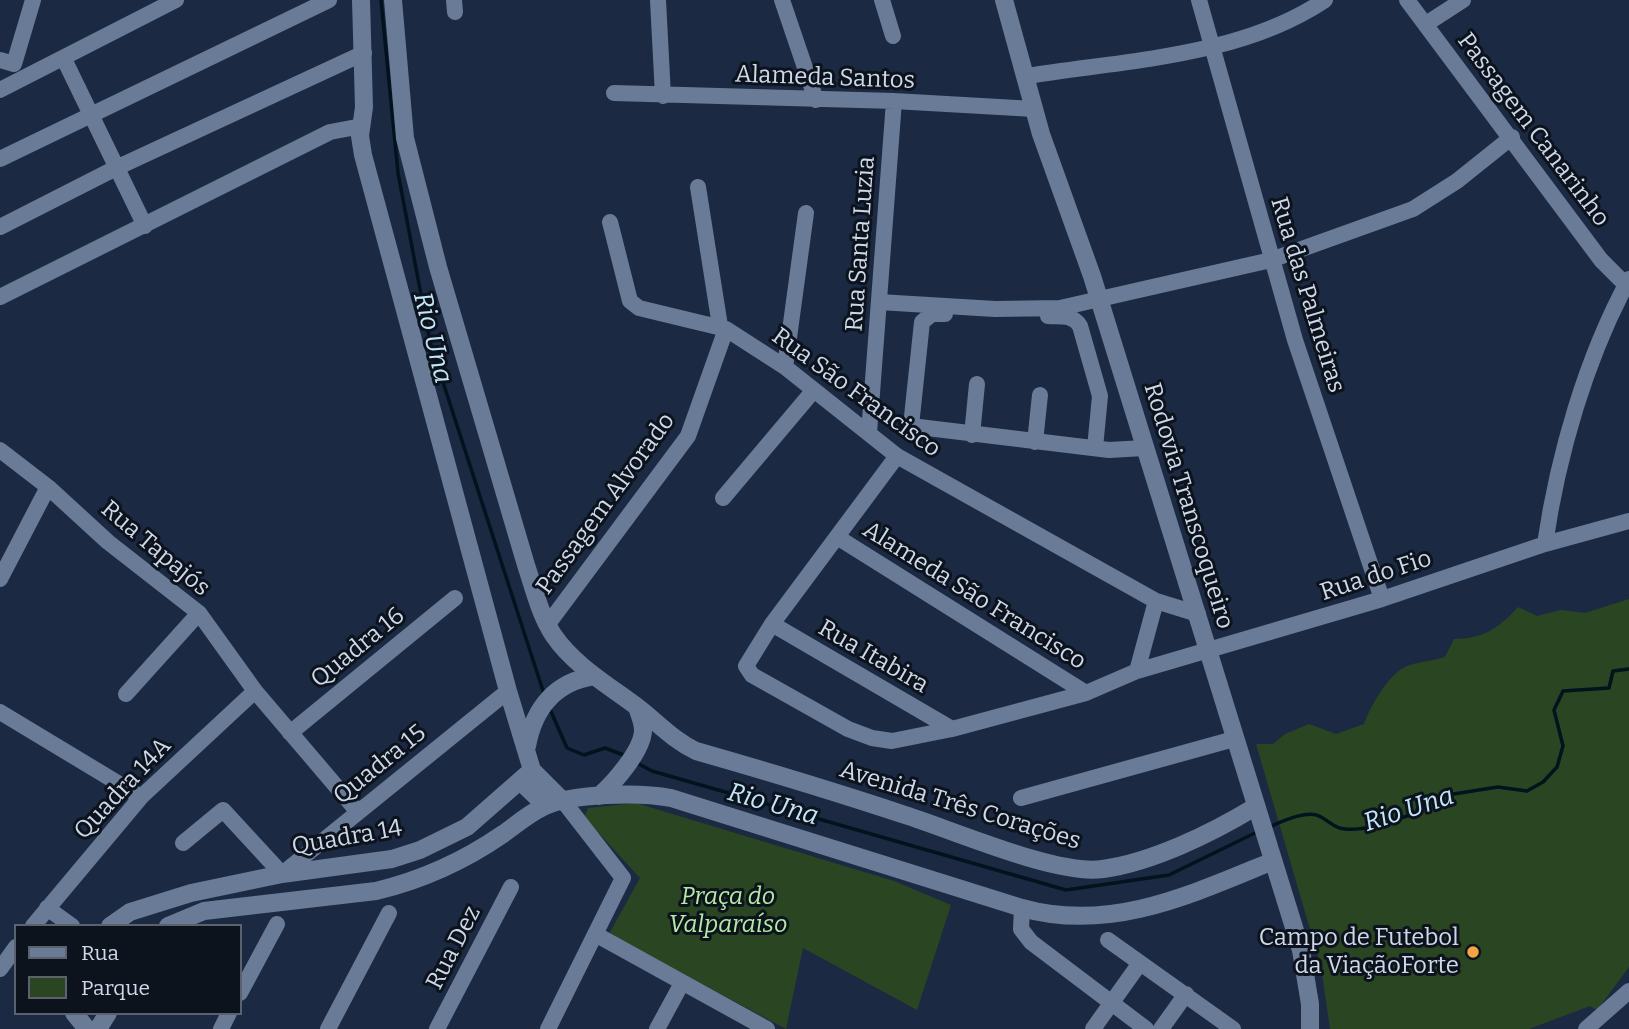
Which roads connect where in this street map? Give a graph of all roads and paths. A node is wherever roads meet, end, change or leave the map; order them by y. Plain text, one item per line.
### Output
1 (33, 0) edge
2 (176, 0) edge
3 (329, 0) edge
4 (361, 0) edge
5 (393, 0) edge
6 (658, 0) edge
7 (782, 0) edge
8 (882, 0) edge
9 (1004, 0) edge
10 (1199, 0) edge
11 (1325, 0) edge
12 (1407, 0) edge
13 (1463, 0) edge
14 (1426, 24) junction
15 (893, 36) dead end
16 (1212, 47) junction
17 (364, 53) junction
18 (64, 59) junction
19 (0, 60) edge
20 (1027, 76) junction
21 (0, 90) edge
22 (614, 93) dead end
23 (663, 96) junction
24 (816, 100) junction
25 (894, 101) junction
26 (1034, 109) junction
27 (92, 115) junction
28 (362, 126) junction
29 (1511, 137) junction
30 (0, 159) edge
31 (116, 168) junction
32 (698, 187) dead end
33 (806, 213) dead end
34 (610, 222) dead end
35 (145, 226) junction
36 (0, 227) edge
37 (1271, 260) junction
38 (1627, 282) edge
39 (0, 297) edge
40 (1098, 300) junction
41 (879, 302) junction
42 (723, 328) junction
43 (785, 367) junction
44 (977, 384) dead end
45 (814, 390) junction
46 (1040, 395) dead end
47 (869, 433) junction
48 (972, 435) junction
49 (1035, 442) junction
50 (1095, 448) junction
51 (1144, 448) junction
52 (0, 450) edge
53 (897, 456) junction
54 (48, 486) junction
55 (723, 498) dead end
56 (1629, 521) edge
57 (837, 537) junction
58 (1545, 544) junction
59 (0, 579) edge
60 (455, 598) dead end
61 (1382, 599) junction
62 (1156, 601) junction
63 (199, 613) junction
64 (1198, 614) junction
65 (548, 624) junction
66 (772, 625) junction
67 (1207, 650) junction
68 (1137, 671) junction
69 (594, 676) junction
70 (255, 691) junction
71 (508, 691) junction
72 (1086, 693) junction
73 (126, 694) dead end
74 (637, 707) junction
75 (0, 712) edge
76 (952, 729) junction
77 (290, 733) junction
78 (1234, 739) junction
79 (527, 750) junction
80 (526, 776) junction
81 (599, 796) junction
82 (141, 797) junction
83 (1021, 798) dead end
84 (564, 802) junction
85 (545, 805) junction
86 (358, 812) junction
87 (1256, 812) junction
88 (183, 843) dead end
89 (1271, 857) junction
90 (282, 874) junction
91 (511, 887) dead end
92 (47, 908) junction
93 (1023, 908) junction
94 (389, 913) dead end
95 (35, 924) edge
96 (69, 924) edge
97 (118, 924) edge
98 (173, 924) edge
99 (277, 924) dead end
100 (595, 934) junction
101 (1108, 940) dead end
102 (14, 950) edge
103 (1140, 963) junction
104 (0, 968) edge
105 (682, 983) junction
106 (242, 989) edge
107 (1629, 991) edge
108 (1186, 995) junction
109 (1112, 1002) junction
110 (74, 1015) edge
111 (764, 1028) edge
112 (87, 1029) edge
113 (328, 1029) edge
114 (438, 1029) edge
115 (548, 1029) edge
116 (657, 1029) edge
117 (1093, 1029) edge
118 (1146, 1029) edge
119 (1161, 1029) edge
120 (1232, 1029) edge
121 (1310, 1029) edge
122 (1586, 1029) edge

1 - 19 street
2 - 18 street
3 - 27 street
4 - 17 street
5 - 65 street
6 - 23 street
7 - 24 street
8 - 15 street
9 - 20 street, Rodovia Transcoqueiro
10 - 16 street, Rua das Palmeiras
11 - 16 street
12 - 14 street, Passagem Canarinho
13 - 14 street
14 - 29 street, Passagem Canarinho
16 - 20 street
16 - 37 street, Rua das Palmeiras
17 - 28 street
17 - 31 street
18 - 21 street
18 - 27 street
20 - 26 street, Rodovia Transcoqueiro
22 - 23 street, Alameda Santos
23 - 24 street, Alameda Santos
24 - 25 street, Alameda Santos
25 - 26 street, Alameda Santos
25 - 41 street, Rua Santa Luzia
26 - 40 street, Rodovia Transcoqueiro
27 - 30 street
27 - 31 street
28 - 35 street
28 - 71 street
29 - 37 street
29 - 38 street, Passagem Canarinho
31 - 35 street
31 - 36 street
32 - 42 street, Passagem Alvorado
33 - 43 street
34 - 42 street, Rua São Francisco
35 - 39 street
37 - 40 street
37 - 61 street, Rua das Palmeiras
38 - 58 street
40 - 41 street
40 - 51 street, Rodovia Transcoqueiro
41 - 47 street, Rua Santa Luzia
42 - 43 street, Rua São Francisco
42 - 65 street, Passagem Alvorado
43 - 45 street, Rua São Francisco
44 - 48 street
45 - 47 street, Rua São Francisco
45 - 55 street
46 - 49 street
47 - 53 street, Rua São Francisco
48 - 49 street
48 - 50 street
49 - 50 street
50 - 51 street
51 - 64 street, Rodovia Transcoqueiro
52 - 54 street, Rua Tapajós
53 - 57 street
53 - 62 street, Rua São Francisco
54 - 59 street
54 - 63 street, Rua Tapajós
56 - 58 street, Rua do Fio
57 - 66 street
57 - 72 street, Alameda São Francisco
58 - 61 street, Rua do Fio
60 - 77 street, Quadra 16
61 - 67 street, Rua do Fio
62 - 64 street, Rua São Francisco
62 - 68 street
63 - 70 street, Rua Tapajós
63 - 73 street
64 - 67 street, Rodovia Transcoqueiro
65 - 69 street
66 - 76 street, Rua Itabira
66 - 76 street, Rua do Fio
67 - 68 street, Rua do Fio
67 - 78 street, Rodovia Transcoqueiro
68 - 72 street, Rua do Fio
69 - 74 street
69 - 79 street
70 - 77 street, Rua Tapajós
70 - 82 street, Quadra 14A
71 - 79 street
71 - 86 street, Quadra 15
72 - 76 street, Rua do Fio
74 - 81 street
74 - 87 street, Avenida Três Corações
75 - 82 street
77 - 86 street, Rua Tapajós
78 - 83 street
78 - 87 street, Rodovia Transcoqueiro
79 - 80 street
80 - 84 street
80 - 85 street
80 - 90 street, Quadra 14
81 - 84 street
81 - 93 street
82 - 92 street, Quadra 14A
84 - 85 street
84 - 100 street
85 - 98 street
86 - 90 street, Quadra 15
87 - 89 street, Rodovia Transcoqueiro
88 - 90 street, Quadra 14
89 - 93 street
89 - 121 street, Rodovia Transcoqueiro
90 - 97 street
91 - 114 street, Rua Dez
92 - 95 street, Quadra 14A
92 - 96 street
93 - 109 street
94 - 113 street
99 - 106 street
100 - 105 street
100 - 115 street
101 - 103 street
102 - 104 street
103 - 108 street
103 - 109 street
105 - 111 street
105 - 116 street
107 - 122 street
108 - 119 street
108 - 120 street
109 - 117 street
109 - 118 street
110 - 112 street

